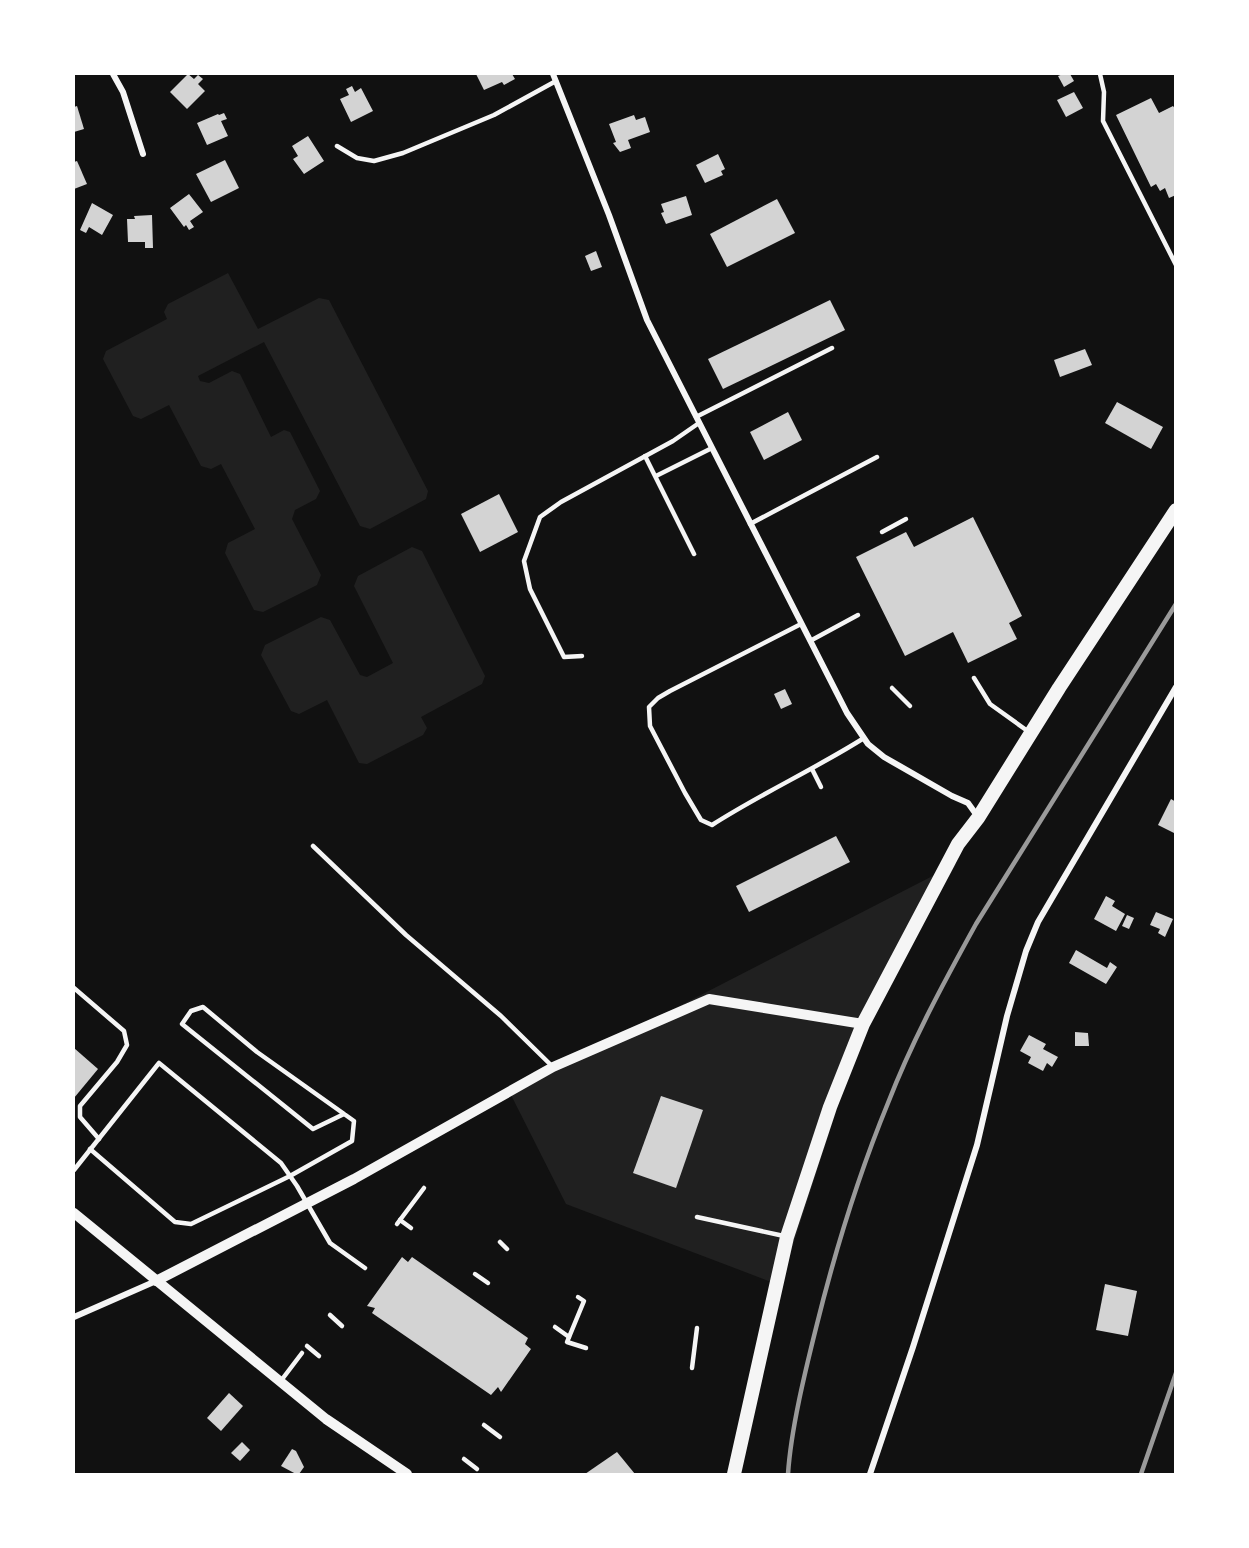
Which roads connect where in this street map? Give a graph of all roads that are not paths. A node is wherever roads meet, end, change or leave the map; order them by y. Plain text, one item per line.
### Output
1 (113, 74) edge
2 (553, 74) edge
3 (1100, 74) edge
4 (557, 81) junction
5 (337, 146) dead end
6 (143, 154) dead end
7 (1176, 265) edge
8 (832, 348) dead end
9 (698, 420) junction
10 (712, 448) junction
11 (645, 456) junction
12 (877, 457) dead end
13 (656, 476) junction
14 (1176, 510) edge
15 (906, 519) dead end
16 (750, 524) junction
17 (882, 531) dead end
18 (694, 554) dead end
19 (858, 615) dead end
20 (801, 624) junction
21 (810, 641) junction
22 (582, 656) dead end
23 (974, 678) dead end
24 (1176, 687) edge
25 (892, 688) dead end
26 (910, 706) dead end
27 (1031, 734) junction
28 (864, 738) junction
29 (812, 769) junction
30 (821, 787) dead end
31 (978, 818) junction
32 (313, 846) dead end
33 (74, 988) edge
34 (863, 1024) junction
35 (553, 1066) junction
36 (344, 1114) junction
37 (99, 1139) junction
38 (90, 1149) junction
39 (74, 1170) edge
40 (290, 1176) junction
41 (424, 1188) dead end
42 (308, 1203) junction
43 (74, 1213) edge
44 (697, 1217) dead end
45 (411, 1228) dead end
46 (787, 1237) junction
47 (500, 1242) dead end
48 (507, 1249) dead end
49 (365, 1268) dead end
50 (475, 1274) dead end
51 (156, 1281) junction
52 (488, 1283) dead end
53 (578, 1297) dead end
54 (330, 1315) dead end
55 (74, 1317) edge
56 (342, 1326) dead end
57 (555, 1327) dead end
58 (697, 1328) dead end
59 (569, 1337) junction
60 (307, 1346) dead end
61 (586, 1348) dead end
62 (302, 1353) dead end
63 (319, 1356) dead end
64 (692, 1368) dead end
65 (280, 1382) junction
66 (484, 1425) dead end
67 (500, 1437) dead end
68 (464, 1459) dead end
69 (477, 1469) dead end
70 (407, 1474) edge
71 (734, 1474) edge
72 (870, 1474) edge

1 - 6 street
2 - 4 street
3 - 7 lane
4 - 5 lane
4 - 9 street
8 - 9 lane
9 - 10 street
9 - 11 lane
10 - 13 lane
10 - 16 street
11 - 13 lane
11 - 22 lane
12 - 16 lane
13 - 18 lane
14 - 27 main road
15 - 17 lane
16 - 20 street
19 - 21 lane
20 - 21 street
20 - 29 lane
21 - 28 street
23 - 27 lane
24 - 72 street
25 - 26 lane
27 - 31 main road
28 - 29 lane
28 - 31 street
29 - 30 lane
31 - 34 main road
32 - 35 lane
33 - 37 lane
34 - 35 street
34 - 46 main road
35 - 42 street
36 - 36 lane
36 - 40 lane
37 - 38 lane
37 - 40 lane
38 - 39 lane
38 - 40 lane
40 - 42 lane
41 - 45 lane
42 - 49 lane
42 - 51 street
43 - 51 street
44 - 46 lane
46 - 71 main road
47 - 48 lane
50 - 52 lane
51 - 55 street
51 - 65 street
53 - 59 lane
54 - 56 lane
57 - 59 lane
58 - 64 lane
59 - 61 lane
60 - 63 lane
62 - 65 lane
65 - 70 street
66 - 67 lane
68 - 69 lane

